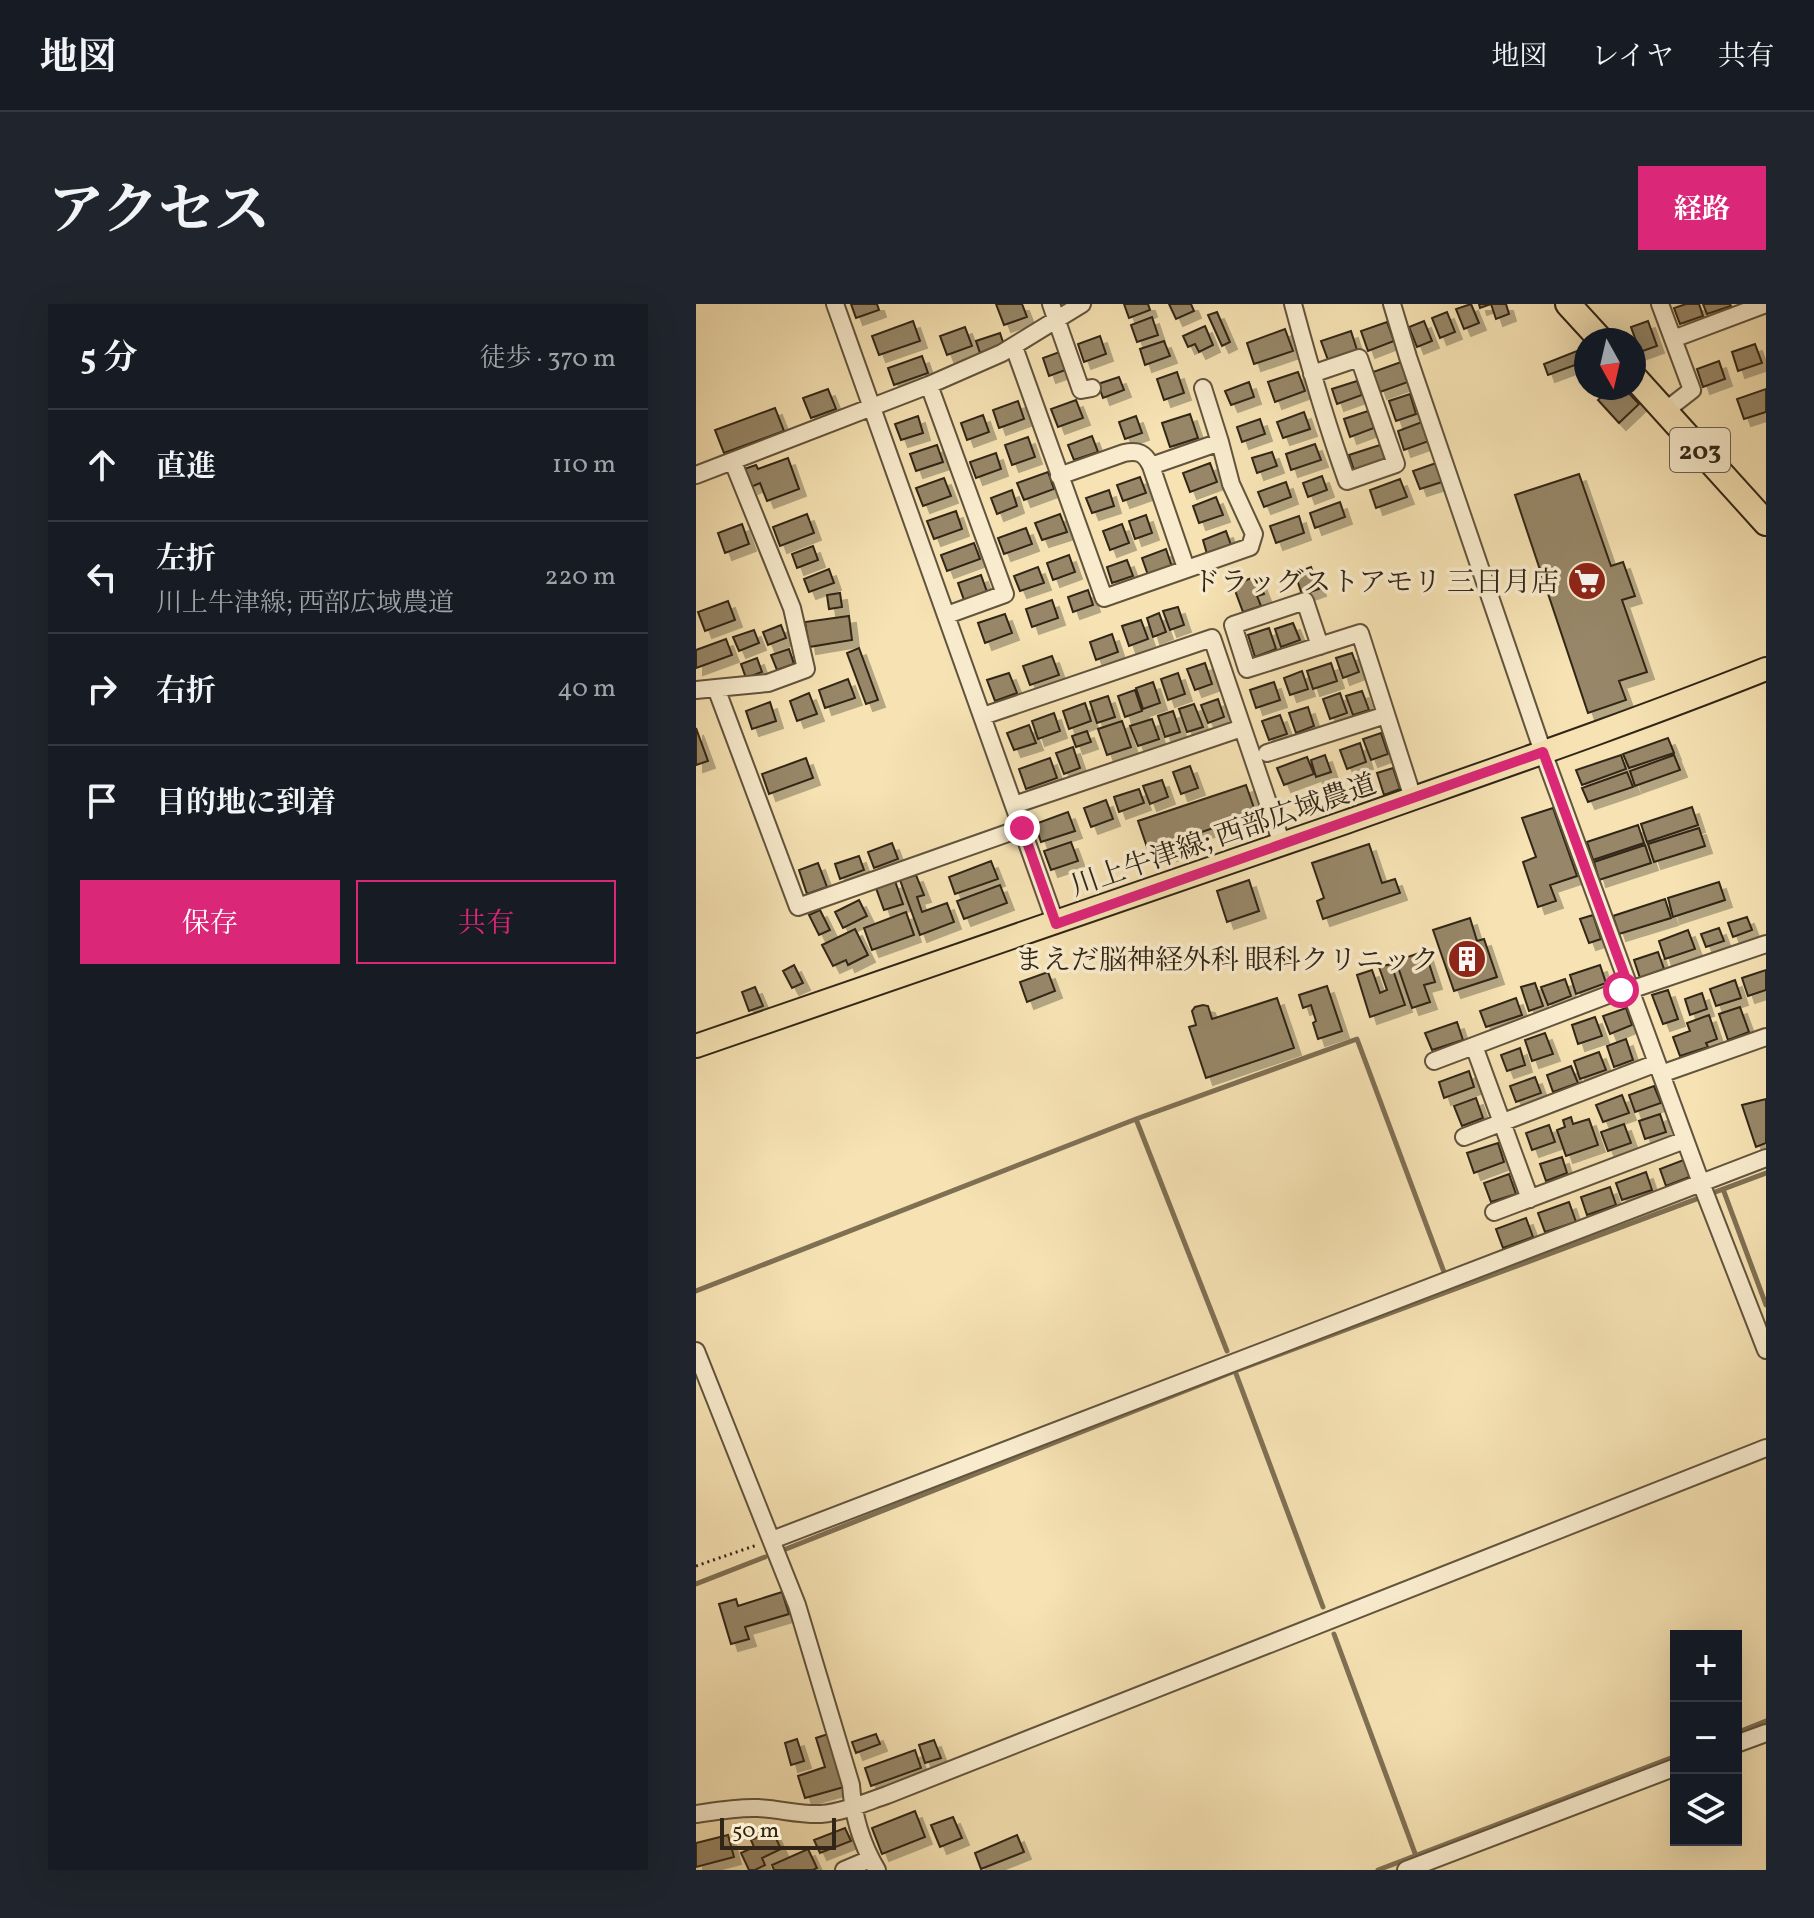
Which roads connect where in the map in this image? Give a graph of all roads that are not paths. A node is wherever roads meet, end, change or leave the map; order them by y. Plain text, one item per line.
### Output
1 (835, 304) edge
2 (1082, 304) edge
3 (1293, 304) edge
4 (1392, 304) edge
5 (1568, 304) edge
6 (1660, 304) edge
7 (1766, 304) edge
8 (1055, 312) edge
9 (1590, 328) edge
10 (1673, 339) junction
11 (1014, 347) junction
12 (1312, 374) junction
13 (929, 385) junction
14 (1092, 388) dead end
15 (1203, 388) dead end
16 (1646, 390) edge
17 (873, 407) junction
18 (1665, 411) junction
19 (1220, 442) junction
20 (733, 462) junction
21 (1151, 466) junction
22 (696, 475) edge
23 (1059, 476) junction
24 (1766, 523) edge
25 (1186, 568) junction
26 (947, 615) junction
27 (1320, 646) junction
28 (1766, 669) edge
29 (716, 688) junction
30 (696, 690) edge
31 (1386, 715) junction
32 (983, 716) junction
33 (1242, 728) junction
34 (1543, 752) junction
35 (1267, 753) dead end
36 (1413, 798) junction
37 (1014, 805) junction
38 (1022, 828) junction
39 (1282, 844) junction
40 (1056, 924) junction
41 (1766, 944) edge
42 (1630, 990) junction
43 (1766, 1037) edge
44 (696, 1046) edge
45 (1474, 1046) junction
46 (1434, 1061) dead end
47 (1659, 1069) junction
48 (1502, 1122) junction
49 (1464, 1137) dead end
50 (1685, 1140) junction
51 (1766, 1158) edge
52 (1701, 1183) junction
53 (1530, 1199) junction
54 (1494, 1212) dead end
55 (1766, 1350) edge
56 (696, 1351) edge
57 (1766, 1448) edge
58 (772, 1540) junction
59 (1766, 1733) edge
60 (1742, 1742) edge
61 (1670, 1769) edge
62 (852, 1807) junction
63 (696, 1814) edge
64 (874, 1864) edge
65 (844, 1870) edge
66 (1406, 1870) edge

1 - 17 street
2 - 8 street
3 - 12 street
4 - 34 street
5 - 9 highway
6 - 10 street
7 - 10 street
8 - 11 street
8 - 14 street
10 - 18 street
11 - 13 street
11 - 23 street
12 - 12 street
13 - 17 street
13 - 26 street
15 - 19 street
16 - 18 highway, 203
17 - 20 street
17 - 26 street
18 - 24 highway, 203
19 - 21 street
19 - 25 street
20 - 22 street
20 - 29 street
21 - 23 street
21 - 25 street
23 - 25 street
26 - 32 street
27 - 27 street
27 - 31 street
28 - 34 main road, 川上牛津線; 西部広域農道
29 - 30 street
29 - 38 street
31 - 35 street
31 - 36 street
32 - 33 street
32 - 37 street
33 - 37 street
33 - 39 street
34 - 36 main road, 川上牛津線; 西部広域農道
34 - 42 street
36 - 39 main road, 川上牛津線; 西部広域農道
37 - 38 street
38 - 40 street
39 - 40 main road, 川上牛津線; 西部広域農道
40 - 44 main road, 川上牛津線; 西部広域農道
41 - 42 street
42 - 45 street
42 - 47 street
43 - 47 street
45 - 46 street
45 - 48 street
47 - 48 street
47 - 50 street
48 - 49 street
48 - 53 street
50 - 52 street
50 - 53 street
51 - 52 street
52 - 55 street
52 - 58 street
53 - 54 street
56 - 58 street
57 - 62 street
58 - 62 street
59 - 60 street
61 - 66 street
62 - 63 street
62 - 64 street
64 - 65 street

